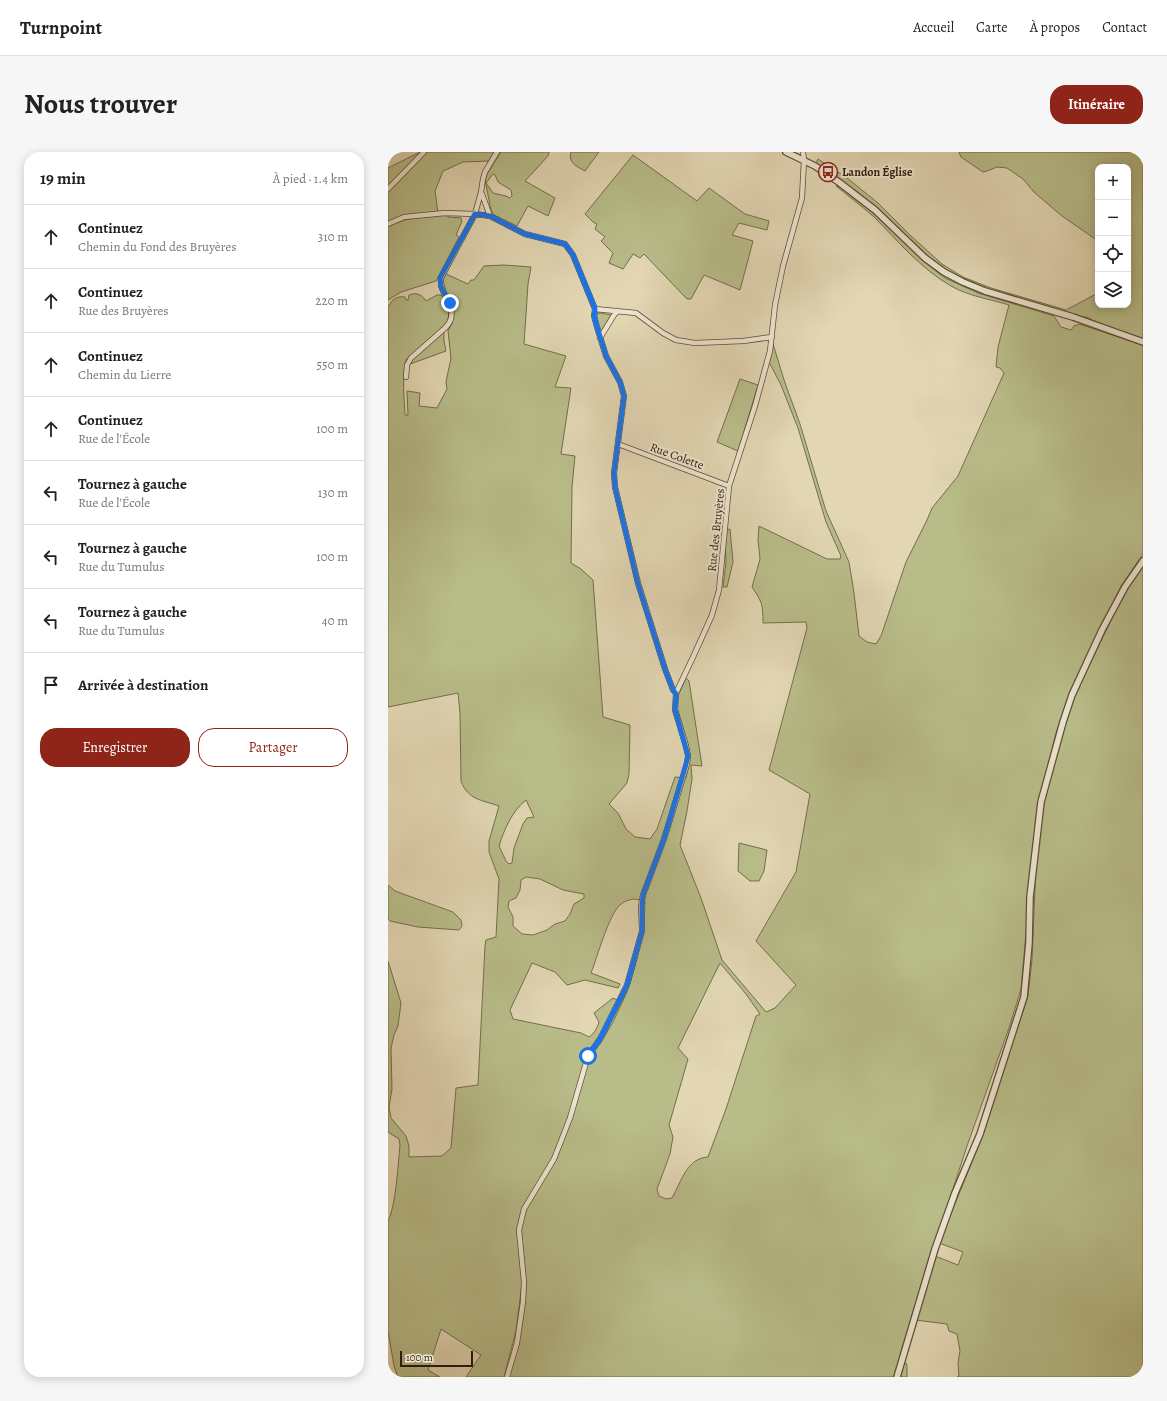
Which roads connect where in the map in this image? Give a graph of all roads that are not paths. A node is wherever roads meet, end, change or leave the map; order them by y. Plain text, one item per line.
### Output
1 (424, 152) edge
2 (497, 152) edge
3 (786, 152) edge
4 (803, 152) edge
5 (804, 160) junction
6 (388, 189) edge
7 (481, 192) junction
8 (475, 214) junction
9 (490, 216) junction
10 (388, 224) edge
11 (595, 309) junction
12 (618, 311) junction
13 (772, 337) junction
14 (600, 338) junction
15 (1143, 342) edge
16 (406, 378) dead end
17 (618, 444) junction
18 (729, 486) junction
19 (1143, 561) edge
20 (676, 694) junction
21 (507, 1377) edge
22 (897, 1377) edge

1 - 6 street
2 - 7 street
3 - 5 street
4 - 5 street, Rue des Bruyères
5 - 13 street, Rue des Bruyères
5 - 15 street
7 - 8 street
7 - 9 street
8 - 9 street
8 - 10 street
8 - 16 street
9 - 11 street
11 - 12 street
11 - 14 street
12 - 13 street
12 - 14 street
13 - 18 street, Rue des Bruyères
14 - 17 street
17 - 18 street, Rue Colette
17 - 20 street
18 - 20 street, Rue des Bruyères
19 - 22 street
20 - 21 street, Rue des Bruyères

